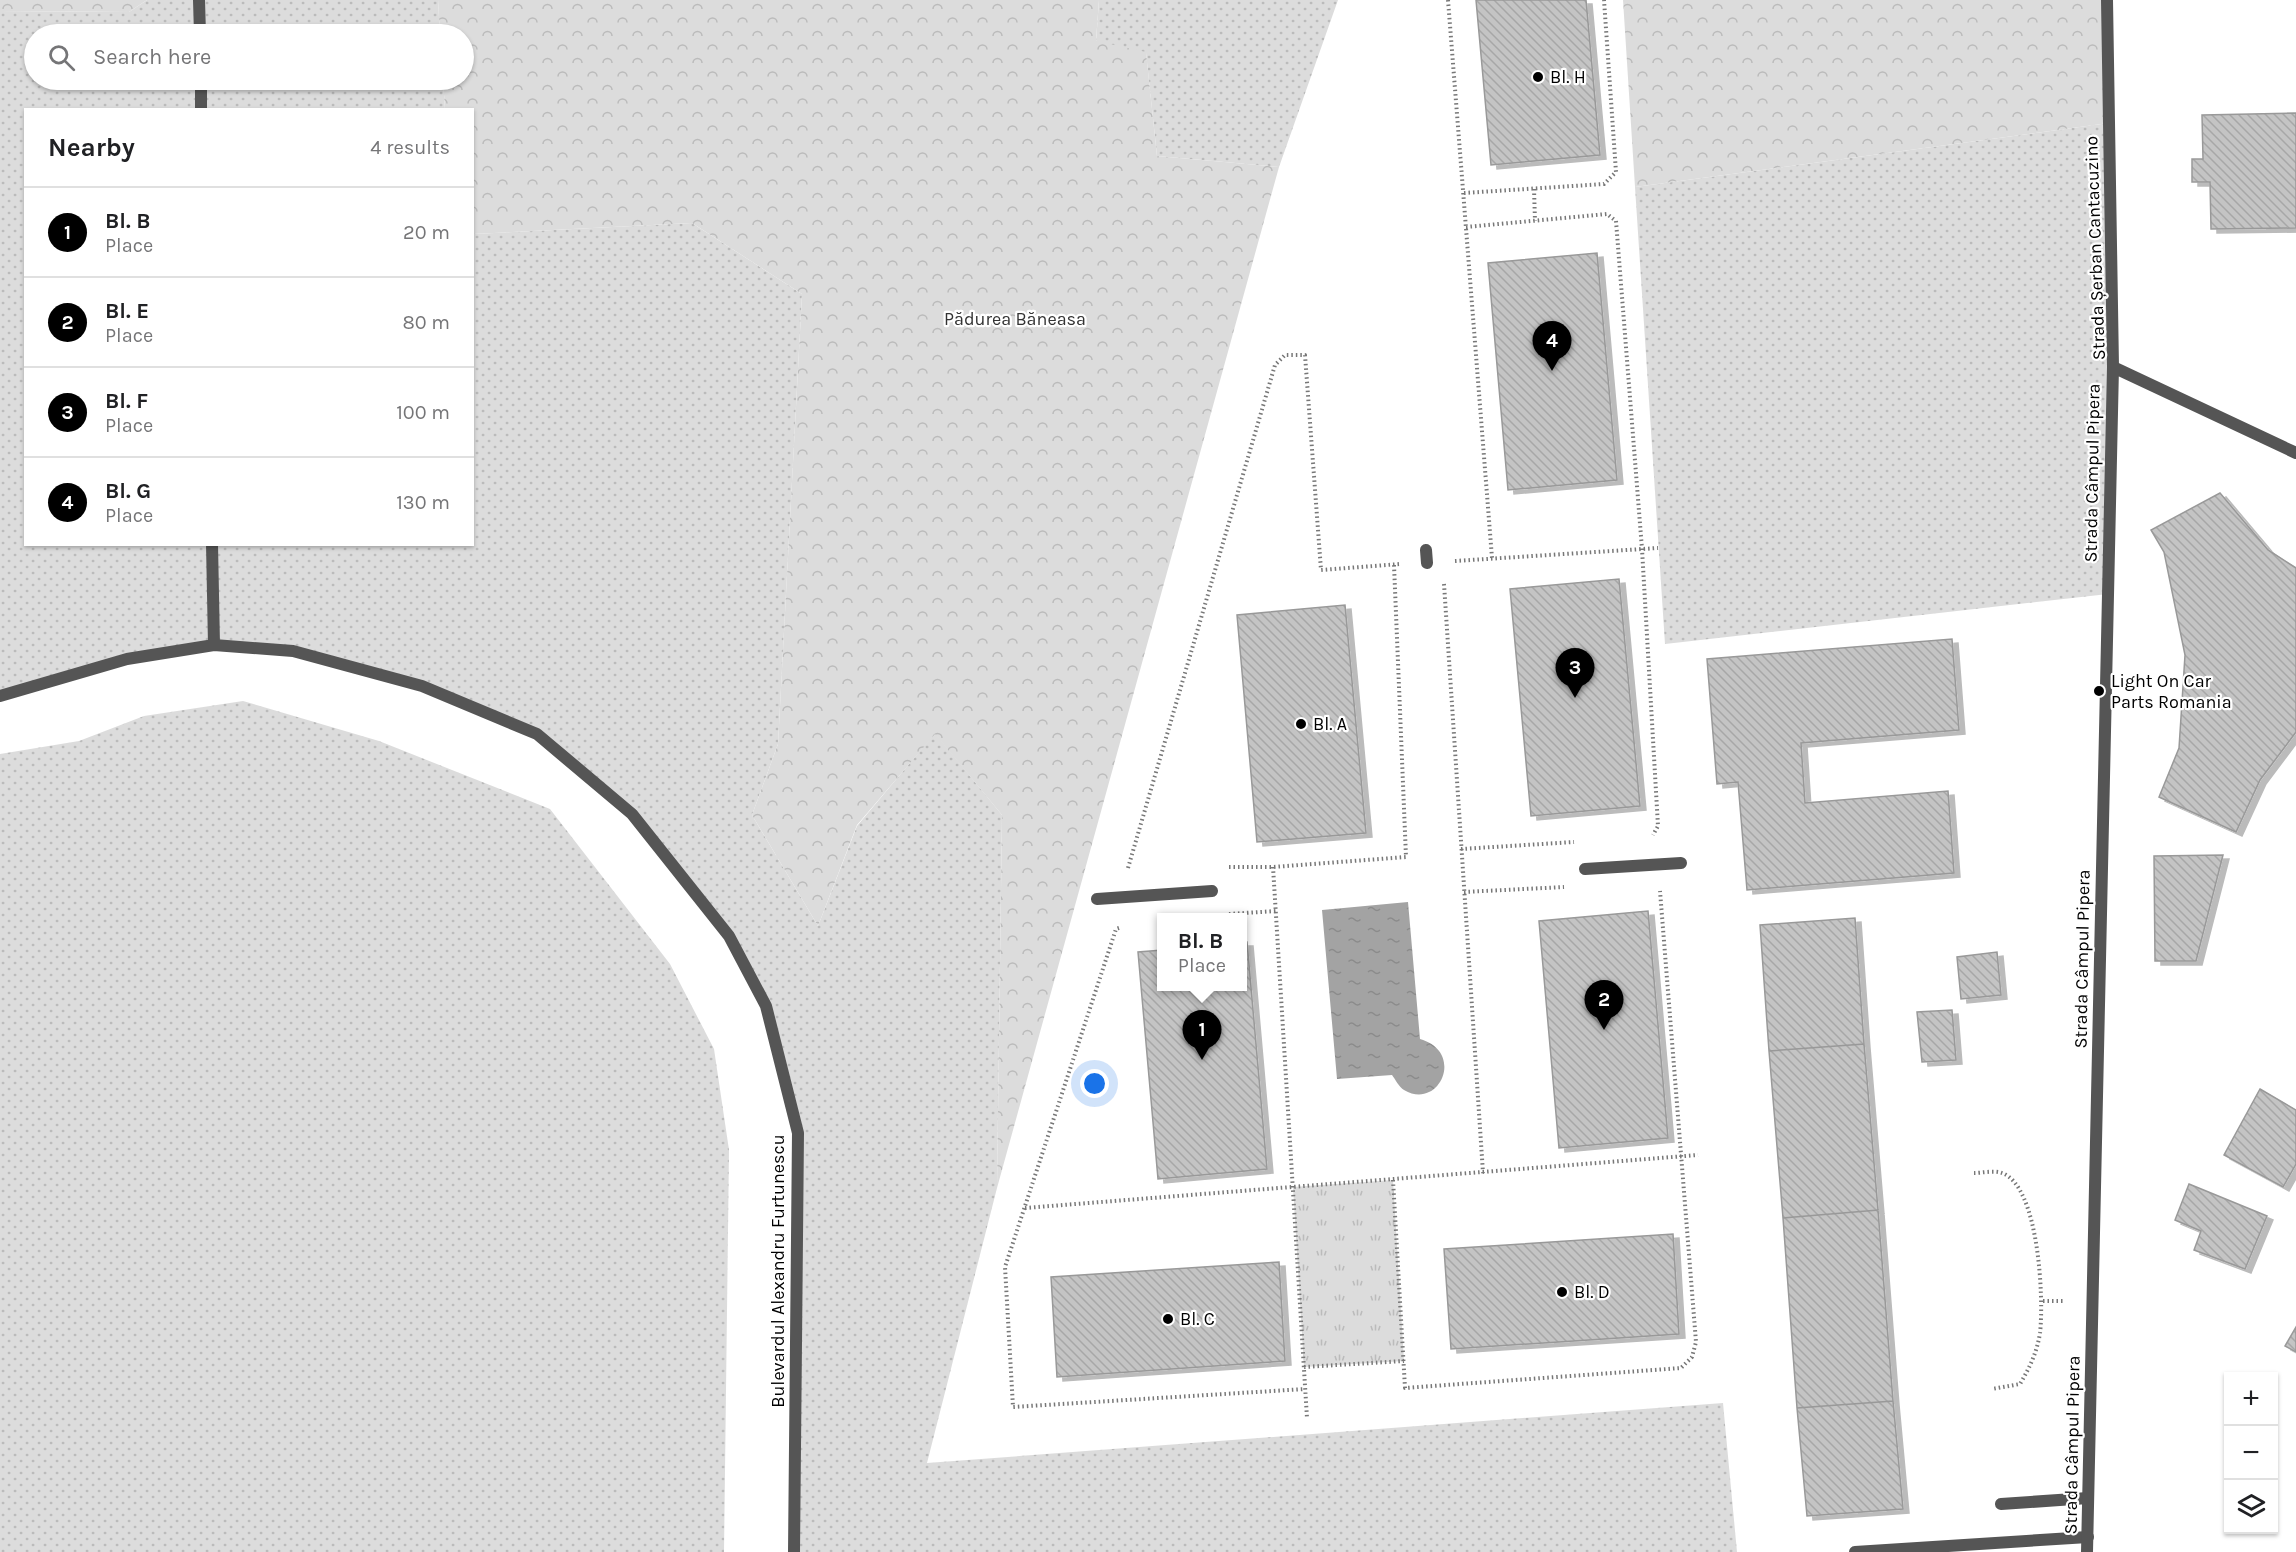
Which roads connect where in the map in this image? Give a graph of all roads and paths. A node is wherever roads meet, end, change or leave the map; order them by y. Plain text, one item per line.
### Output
1 (199, 0) edge
2 (1448, 0) edge
3 (1604, 0) edge
4 (2107, 0) edge
5 (200, 24) edge
6 (201, 90) edge
7 (201, 108) edge
8 (1534, 189) junction
9 (1464, 193) junction
10 (1535, 221) junction
11 (1466, 227) junction
12 (2113, 367) junction
13 (2296, 453) edge
14 (212, 546) edge
15 (1658, 548) dead end
16 (1642, 549) junction
17 (1492, 559) junction
18 (1443, 562) junction
19 (1394, 565) junction
20 (214, 645) junction
21 (0, 696) edge
22 (1648, 838) dead end
23 (1579, 842) dead end
24 (1461, 849) junction
25 (1682, 863) dead end
26 (1217, 867) dead end
27 (1273, 867) junction
28 (1585, 869) dead end
29 (1137, 873) dead end
30 (1659, 885) dead end
31 (1571, 886) dead end
32 (1212, 891) dead end
33 (1464, 892) junction
34 (1097, 900) dead end
35 (1124, 926) dead end
36 (1698, 1155) dead end
37 (1681, 1157) junction
38 (1483, 1173) junction
39 (1974, 1173) dead end
40 (1393, 1180) junction
41 (1293, 1187) junction
42 (1025, 1208) junction
43 (1404, 1361) junction
44 (1304, 1366) junction
45 (1305, 1389) junction
46 (1992, 1389) dead end
47 (1307, 1418) dead end
48 (2088, 1498) junction
49 (2001, 1504) dead end
50 (2088, 1537) junction
51 (795, 1552) edge
52 (1855, 1552) edge
53 (2087, 1552) edge

1 - 5 street
2 - 9 path
3 - 8 path
4 - 12 street, Strada Șerban Cantacuzino
6 - 7 street
8 - 9 path
8 - 10 path
9 - 11 path
10 - 11 path
10 - 16 path
11 - 17 path
12 - 13 street, Strada Șerban Cantacuzino
12 - 48 street, Strada Câmpul Pipera
14 - 20 street
15 - 16 path
16 - 17 path
16 - 22 path
17 - 18 path
18 - 19 path
18 - 24 path
19 - 27 path
19 - 29 path
20 - 21 street, Bulevardul Alexandru Furtunescu
20 - 51 street, Bulevardul Alexandru Furtunescu
23 - 24 path
24 - 33 path
25 - 28 street
26 - 27 path
27 - 41 path
30 - 37 path
31 - 33 path
32 - 34 street
33 - 38 path
35 - 42 path
36 - 37 path
37 - 38 path
37 - 43 path
38 - 40 path
39 - 46 path
40 - 41 path
40 - 43 path
41 - 42 path
41 - 44 path
42 - 45 path
43 - 44 path
44 - 45 path
45 - 47 path
48 - 49 street
48 - 50 street, Strada Câmpul Pipera
50 - 52 street
50 - 53 street, Strada Câmpul Pipera

